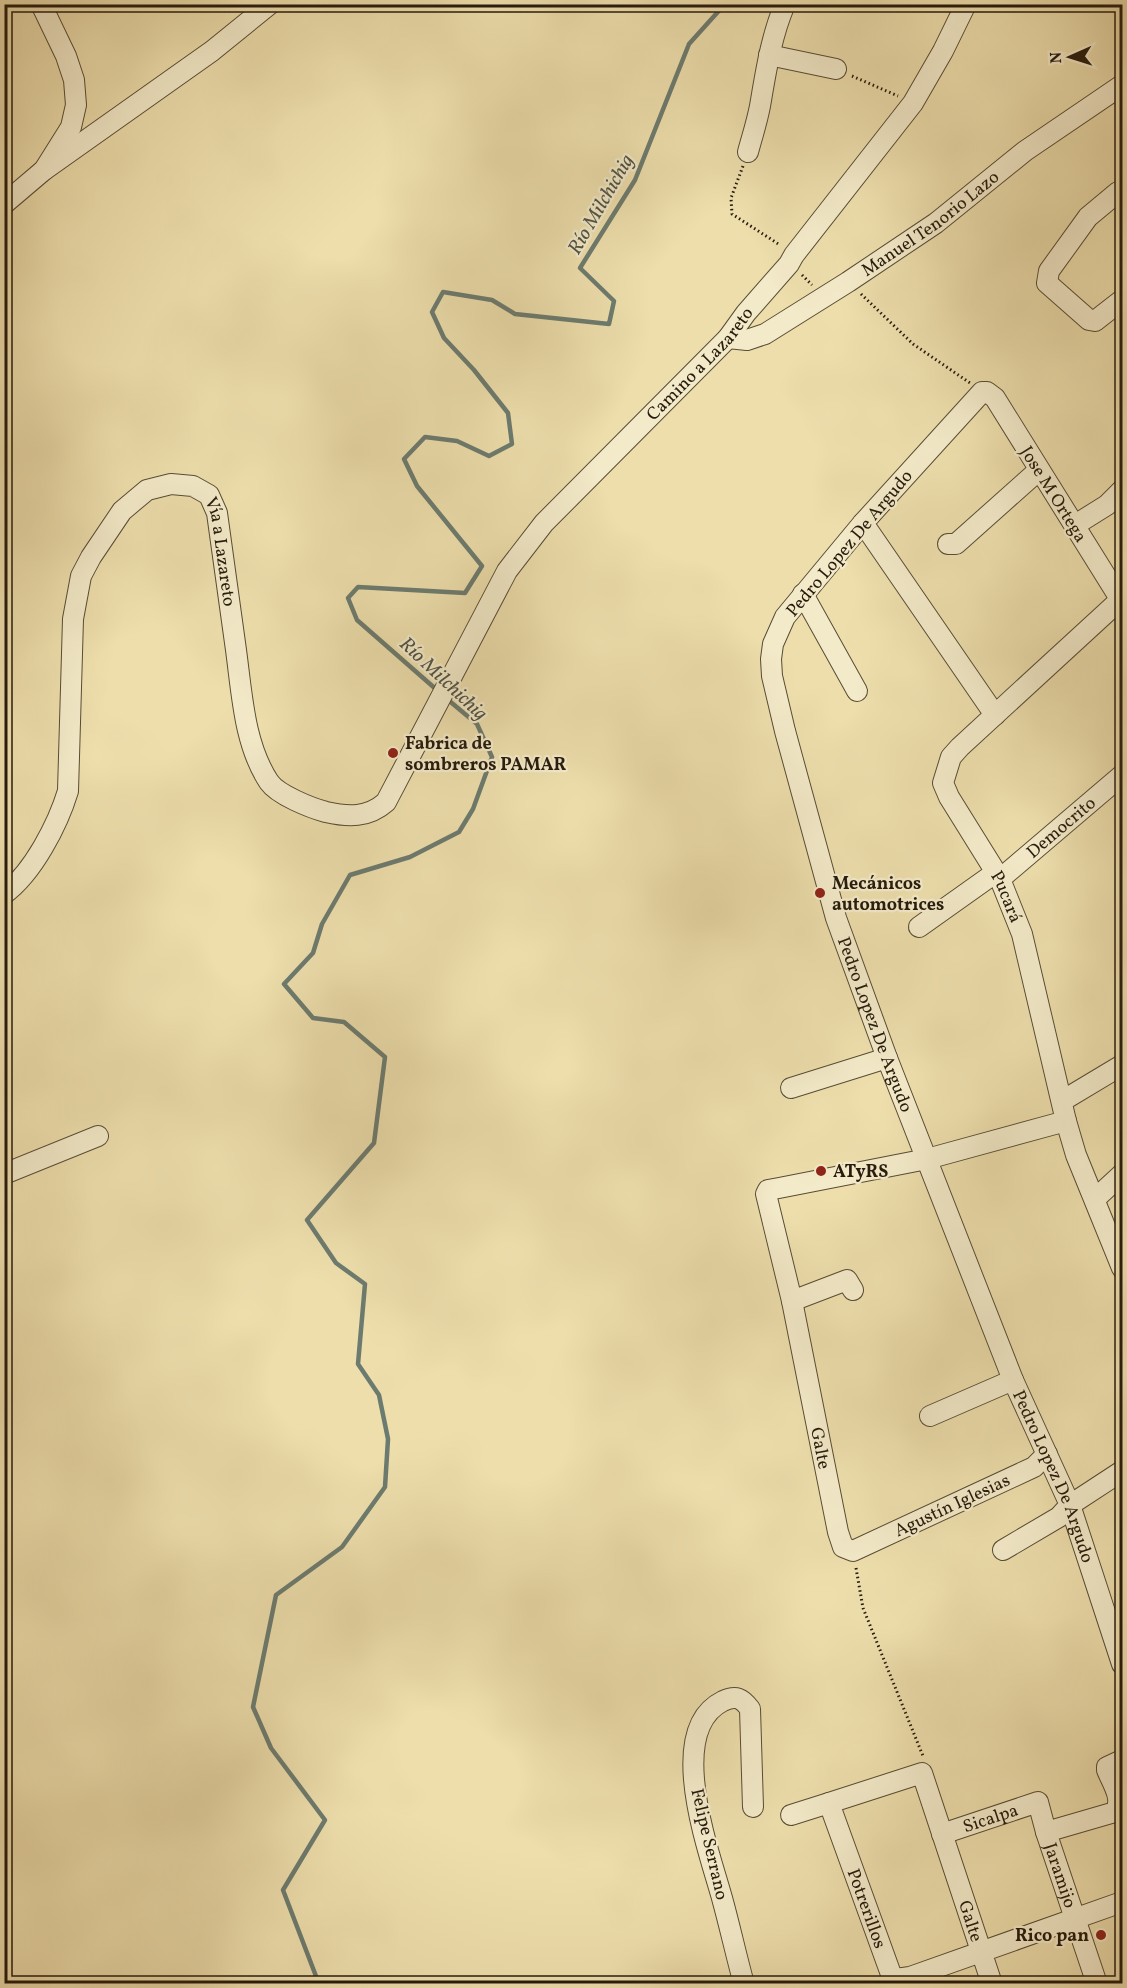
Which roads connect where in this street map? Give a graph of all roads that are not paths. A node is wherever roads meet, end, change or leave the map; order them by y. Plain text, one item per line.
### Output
1 (40, 4) edge
2 (270, 4) edge
3 (785, 4) edge
4 (966, 4) edge
5 (769, 55) junction
6 (836, 69) road end
7 (1122, 85) edge
8 (1114, 102) edge
9 (748, 152) road end
10 (44, 170) junction
11 (1118, 192) dead end
12 (4, 204) edge
13 (1122, 300) edge
14 (728, 338) junction
15 (982, 392) joint
16 (1039, 470) junction
17 (1122, 490) edge
18 (863, 523) junction
19 (1075, 525) junction
20 (948, 544) dead end
21 (803, 594) junction
22 (1122, 600) edge
23 (857, 691) dead end
24 (995, 715) junction
25 (430, 717) joint
26 (1122, 775) edge
27 (997, 876) junction
28 (4, 894) edge
29 (919, 927) dead end
30 (887, 1058) junction
31 (1122, 1065) edge
32 (791, 1088) dead end
33 (1062, 1101) junction
34 (1066, 1121) junction
35 (98, 1136) dead end
36 (927, 1159) junction
37 (4, 1174) edge
38 (1122, 1174) edge
39 (1095, 1199) junction
40 (1122, 1268) edge
41 (853, 1290) dead end
42 (792, 1301) junction
43 (1013, 1380) junction
44 (930, 1416) dead end
45 (1047, 1454) junction
46 (1122, 1471) edge
47 (1071, 1505) junction
48 (1003, 1550) dead end
49 (853, 1551) joint
50 (1122, 1665) edge
51 (1122, 1760) edge
52 (1038, 1802) joint
53 (829, 1803) junction
54 (753, 1807) dead end
55 (791, 1815) dead end
56 (942, 1833) junction
57 (1046, 1833) junction
58 (1122, 1902) edge
59 (1075, 1918) junction
60 (981, 1953) junction
61 (744, 1983) edge
62 (992, 1983) edge
63 (1097, 1983) edge

1 - 10 street
2 - 10 street
3 - 5 street
4 - 14 street, Camino a Lazareto
5 - 6 street
5 - 9 street
7 - 8 street, Manuel Tenorio Lazo
8 - 14 street, Manuel Tenorio Lazo
10 - 12 street
11 - 13 street
14 - 25 street, Camino a Lazareto
15 - 16 street, Jose M Ortega
15 - 18 street, Pedro Lopez De Argudo
16 - 19 street, Jose M Ortega
16 - 20 street
17 - 19 street
18 - 21 street, Pedro Lopez De Argudo
18 - 24 street
19 - 22 street, Jose M Ortega
21 - 23 street
21 - 30 street, Pedro Lopez De Argudo
22 - 24 street, Pucará
24 - 27 street, Pucará
25 - 28 street, Vía a Lazareto
26 - 27 street, Democrito
27 - 29 street, Democrito
27 - 33 street, Pucará
30 - 32 street
30 - 36 street, Pedro Lopez De Argudo
31 - 33 street
33 - 34 street, Pucará
34 - 36 street, Galte
34 - 39 street, Pucará
35 - 37 street
36 - 42 street, Galte
36 - 43 street, Pedro Lopez De Argudo
38 - 39 street
39 - 40 street, Pucará
41 - 42 street
42 - 49 street, Galte
43 - 44 street
43 - 45 street, Pedro Lopez De Argudo
45 - 47 street, Pedro Lopez De Argudo
45 - 49 street, Agustín Iglesias
46 - 47 street
47 - 48 street
47 - 50 street, Pedro Lopez De Argudo
51 - 57 street
52 - 56 street, Sicalpa
52 - 57 street, Jaramijo
53 - 55 street
53 - 56 street, Galte
53 - 60 street, Potrerillos
54 - 61 street, Felipe Serrano
56 - 60 street, Galte
57 - 59 street, Jaramijo
58 - 59 street, Potrerillos
59 - 60 street, Potrerillos
59 - 63 street, Jaramijo
60 - 62 street, Galte

